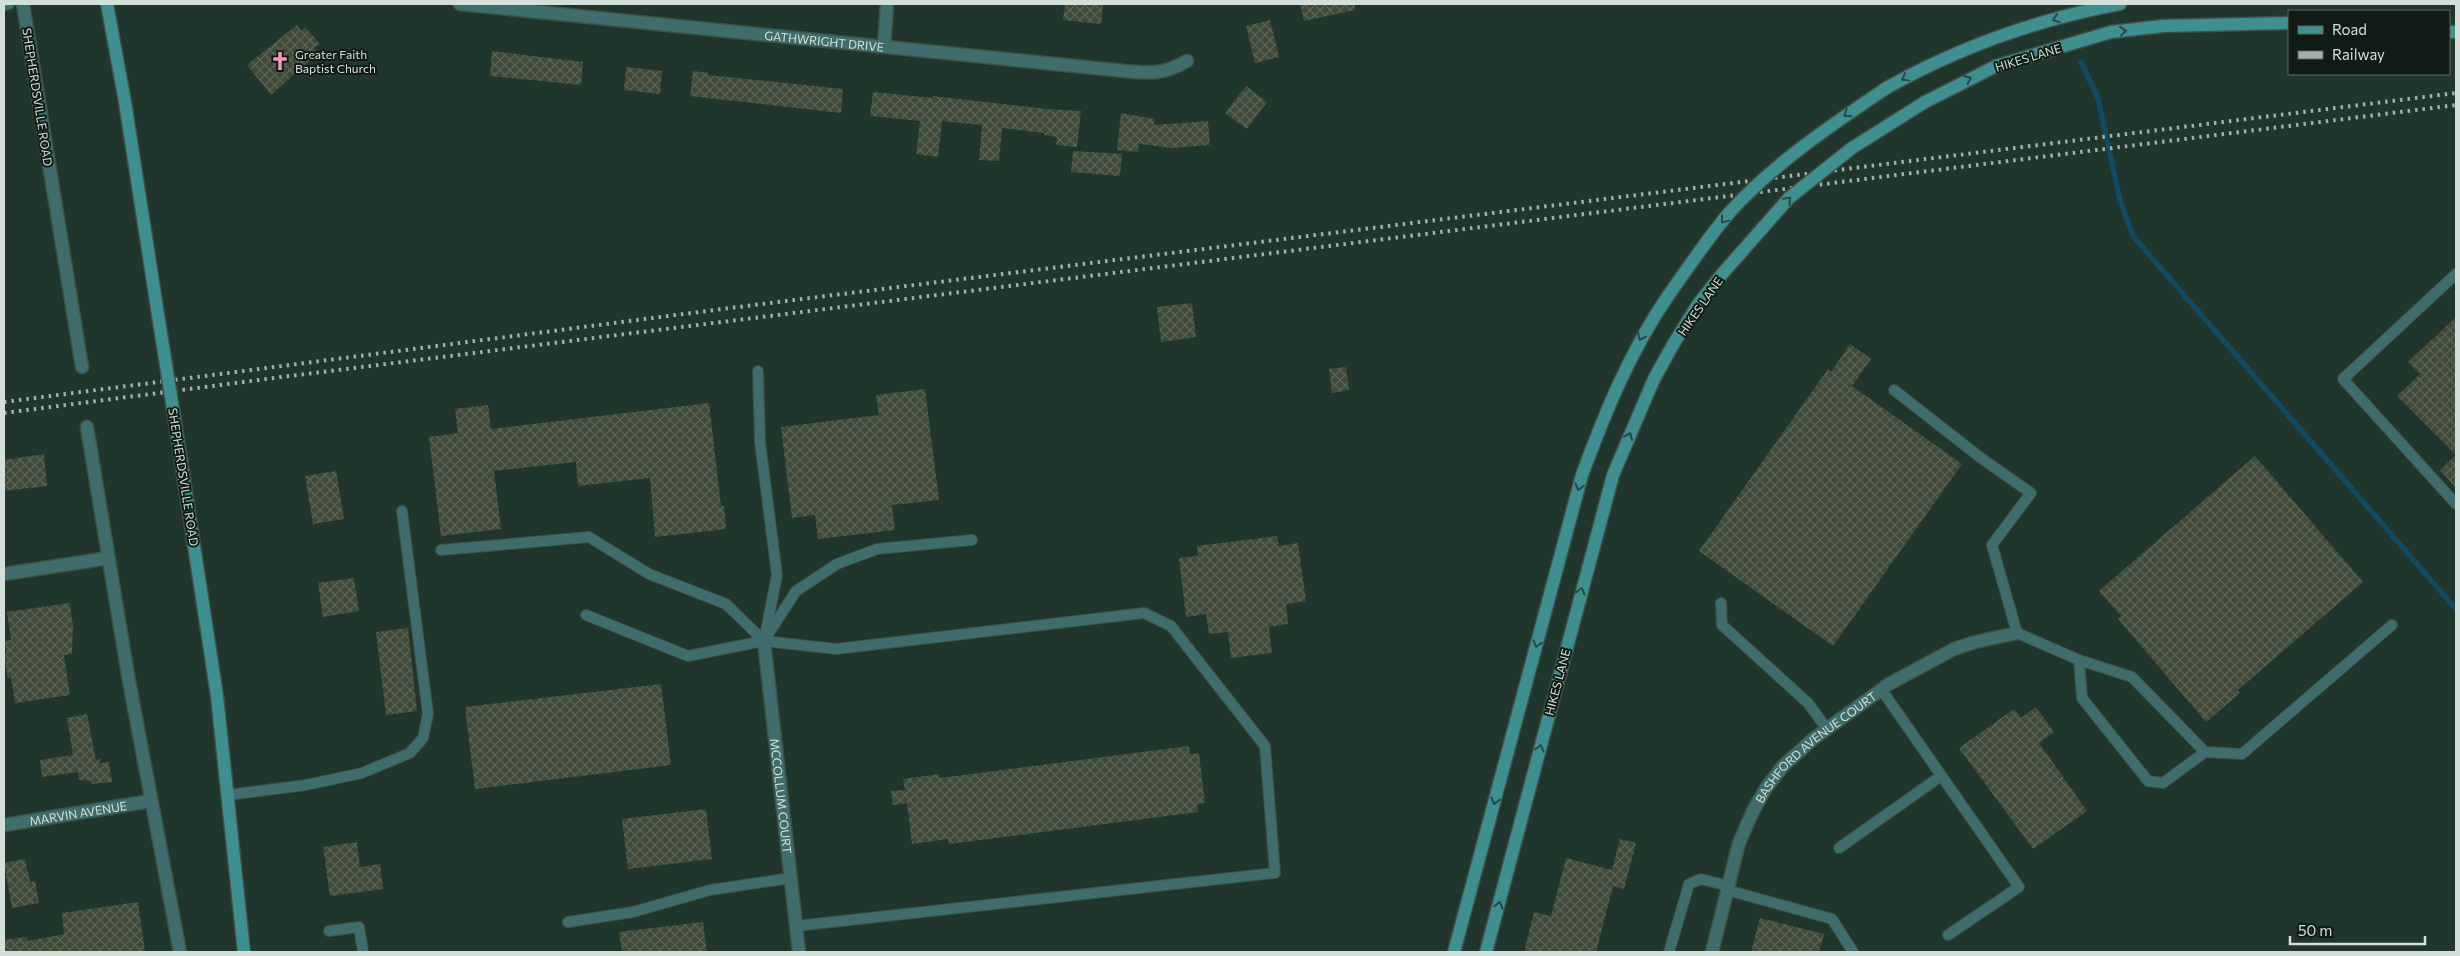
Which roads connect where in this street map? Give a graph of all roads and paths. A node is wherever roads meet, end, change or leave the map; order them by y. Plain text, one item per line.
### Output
1 (9, 4) edge
2 (23, 4) edge
3 (107, 4) edge
4 (460, 4) edge
5 (887, 4) edge
6 (2120, 4) edge
7 (4, 5) edge
8 (2288, 23) edge
9 (884, 46) junction
10 (1187, 61) dead end
11 (2456, 274) edge
12 (82, 367) dead end
13 (758, 372) dead end
14 (1894, 390) dead end
15 (87, 427) dead end
16 (2456, 504) edge
17 (402, 511) dead end
18 (972, 540) dead end
19 (441, 550) dead end
20 (109, 558) junction
21 (4, 574) edge
22 (1721, 603) dead end
23 (586, 615) dead end
24 (2392, 625) dead end
25 (2017, 633) junction
26 (764, 641) junction
27 (2079, 660) junction
28 (1881, 689) junction
29 (1827, 729) junction
30 (2205, 752) junction
31 (1941, 776) junction
32 (228, 795) junction
33 (151, 801) junction
34 (4, 825) edge
35 (1839, 848) dead end
36 (791, 878) junction
37 (1728, 888) junction
38 (568, 922) dead end
39 (796, 926) junction
40 (329, 931) dead end
41 (1948, 935) dead end
42 (180, 952) edge
43 (244, 952) edge
44 (363, 952) edge
45 (800, 952) edge
46 (1454, 952) edge
47 (1486, 952) edge
48 (1669, 952) edge
49 (1712, 952) edge
50 (1853, 952) edge

1 - 7 lane
2 - 12 street, SHEPHERDSVILLE ROAD
3 - 32 street, SHEPHERDSVILLE ROAD, bridge
4 - 9 street, GATHWRIGHT DRIVE
5 - 9 street
6 -> 46 street, bridge
47 -> 8 street, HIKES LANE, bridge
9 - 10 street, GATHWRIGHT DRIVE
11 - 16 lane
13 - 26 lane
14 - 25 lane
15 - 20 street
17 - 32 lane
18 - 26 lane
19 - 26 lane
20 - 21 street
20 - 33 street
22 - 29 lane
23 - 26 lane
24 - 30 lane
25 - 27 lane
25 - 28 street, BASHFORD AVENUE COURT
26 - 36 street, MCCOLLUM COURT
26 - 39 lane
27 - 30 lane
27 - 30 lane
28 - 29 street, BASHFORD AVENUE COURT
28 - 31 lane
29 - 37 street, BASHFORD AVENUE COURT
31 - 35 lane
31 - 41 lane
32 - 43 street, SHEPHERDSVILLE ROAD
33 - 34 street, MARVIN AVENUE
33 - 42 street
36 - 38 lane
36 - 39 street, MCCOLLUM COURT
37 - 48 lane
37 - 49 street, BASHFORD AVENUE COURT
37 - 50 lane
39 - 45 street, MCCOLLUM COURT
40 - 44 lane

